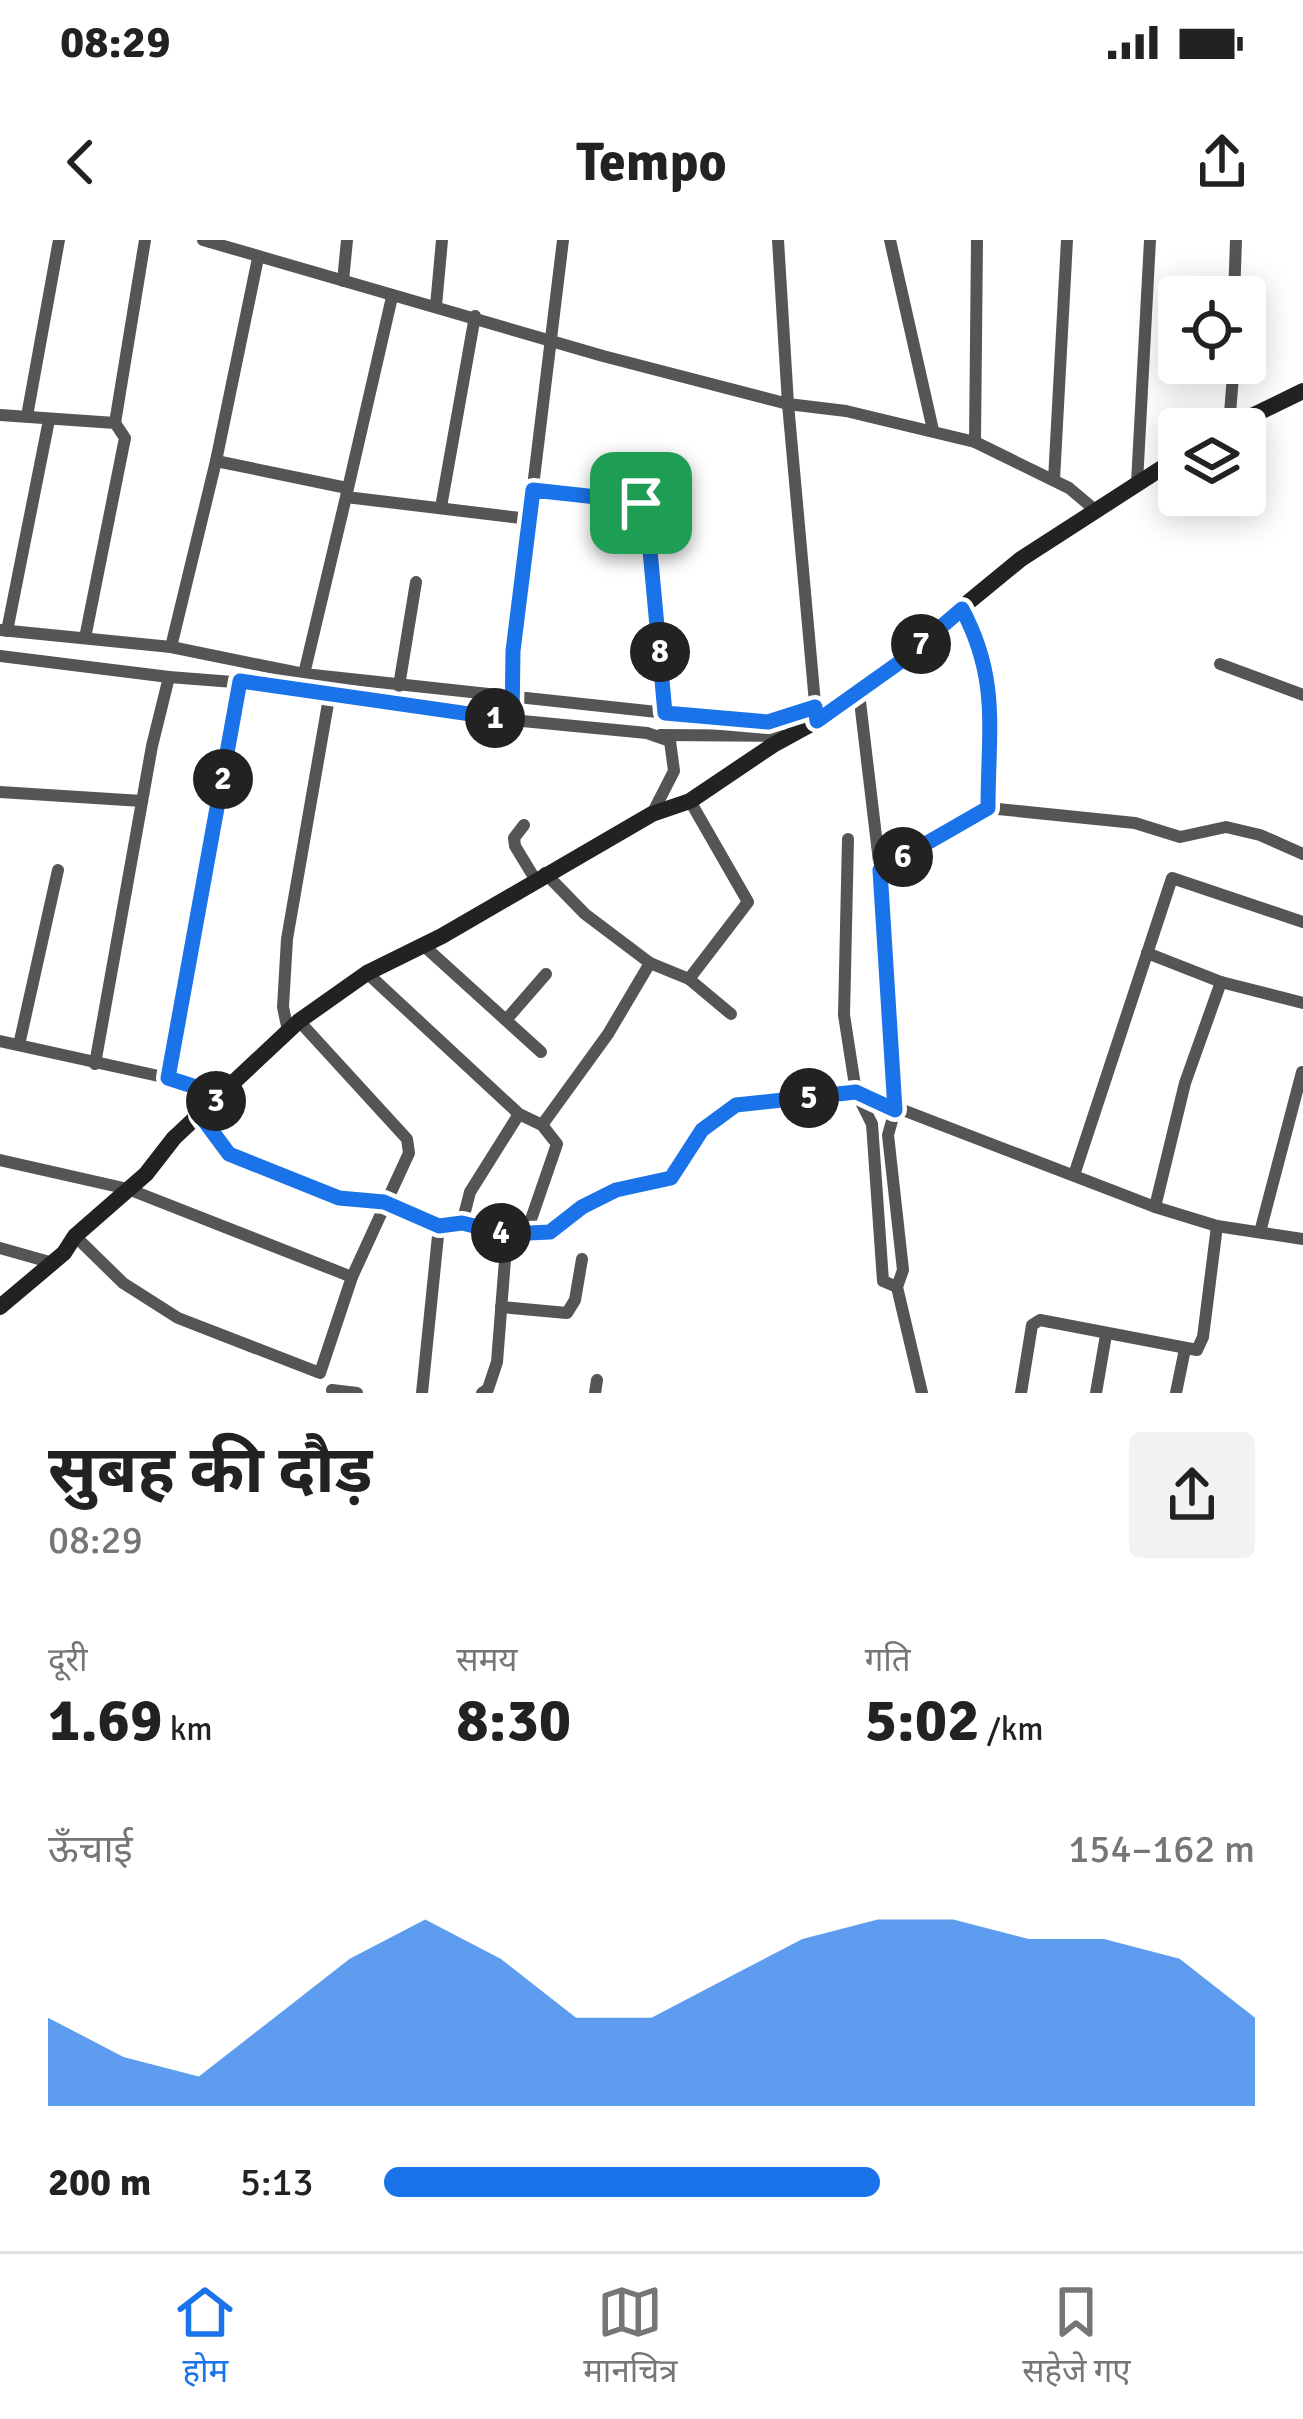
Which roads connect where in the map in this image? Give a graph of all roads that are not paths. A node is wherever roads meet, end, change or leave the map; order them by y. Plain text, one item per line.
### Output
1 (59, 240) edge
2 (145, 240) edge
3 (203, 240) edge
4 (346, 240) edge
5 (442, 240) edge
6 (562, 240) edge
7 (778, 240) edge
8 (890, 240) edge
9 (977, 240) edge
10 (1067, 240) edge
11 (1150, 240) edge
12 (1236, 240) edge
13 (237, 245) edge
14 (258, 258) junction
15 (1235, 276) edge
16 (343, 281) junction
17 (392, 297) junction
18 (436, 306) junction
19 (475, 316) junction
20 (550, 340) junction
21 (1303, 392) edge
22 (788, 404) junction
23 (1266, 410) edge
24 (0, 415) edge
25 (27, 416) junction
26 (50, 420) junction
27 (115, 423) junction
28 (934, 430) junction
29 (975, 442) junction
30 (216, 461) junction
31 (1158, 470) edge
32 (1054, 480) junction
33 (1137, 483) junction
34 (533, 490) junction
35 (346, 492) junction
36 (441, 507) junction
37 (1094, 509) junction
38 (529, 519) junction
39 (416, 582) dead end
40 (962, 609) junction
41 (3, 631) edge
42 (85, 638) junction
43 (171, 647) junction
44 (0, 656) edge
45 (1220, 664) dead end
46 (304, 674) junction
47 (169, 677) junction
48 (240, 681) junction
49 (399, 686) junction
50 (330, 692) junction
51 (860, 693) junction
52 (1303, 695) edge
53 (514, 699) junction
54 (665, 713) junction
55 (816, 714) junction
56 (512, 720) junction
57 (647, 733) junction
58 (790, 736) junction
59 (0, 792) edge
60 (690, 800) junction
61 (142, 801) junction
62 (988, 808) junction
63 (652, 814) junction
64 (524, 825) dead end
65 (848, 839) dead end
66 (1303, 854) edge
67 (58, 870) dead end
68 (880, 870) junction
69 (540, 876) junction
70 (1303, 922) edge
71 (423, 945) junction
72 (1147, 953) junction
73 (650, 963) junction
74 (368, 973) junction
75 (546, 974) dead end
76 (689, 979) junction
77 (1221, 982) junction
78 (1303, 1003) edge
79 (731, 1014) dead end
80 (506, 1020) junction
81 (294, 1026) junction
82 (0, 1040) edge
83 (19, 1046) junction
84 (541, 1052) dead end
85 (95, 1064) junction
86 (1302, 1072) edge
87 (168, 1078) junction
88 (856, 1092) junction
89 (216, 1101) junction
90 (895, 1110) junction
91 (519, 1114) junction
92 (200, 1115) junction
93 (542, 1125) junction
94 (0, 1160) edge
95 (1074, 1175) junction
96 (128, 1189) junction
97 (384, 1202) junction
98 (1155, 1207) junction
99 (462, 1223) junction
100 (439, 1226) junction
101 (1217, 1226) junction
102 (1260, 1232) junction
103 (507, 1234) junction
104 (526, 1234) junction
105 (75, 1235) junction
106 (1303, 1239) edge
107 (0, 1248) edge
108 (582, 1259) dead end
109 (52, 1263) junction
110 (352, 1277) junction
111 (897, 1287) junction
112 (501, 1306) junction
113 (0, 1307) edge
114 (1106, 1335) junction
115 (1185, 1349) junction
116 (320, 1373) junction
117 (332, 1392) edge
118 (357, 1393) edge
119 (422, 1393) edge
120 (482, 1393) edge
121 (922, 1393) edge
122 (1021, 1393) edge
123 (1096, 1393) edge
124 (1176, 1393) edge

1 - 25 street
2 - 27 street
3 - 13 street
4 - 16 street
5 - 18 street
6 - 20 street
7 - 22 street
8 - 28 street
9 - 29 street
10 - 32 street
11 - 33 street
12 - 15 street
13 - 14 street
14 - 16 street
14 - 30 street
16 - 17 street
17 - 18 street
17 - 35 street
18 - 19 street
19 - 20 street
19 - 36 street
20 - 22 street
20 - 34 street
21 - 23 street
22 - 28 street
22 - 55 street
24 - 25 street
25 - 26 street
26 - 27 street
26 - 41 street
27 - 42 street
28 - 29 street
29 - 32 street
30 - 35 street
30 - 43 street
31 - 33 street
32 - 37 street
33 - 37 street
34 - 38 street
34 - 54 street
35 - 36 street
35 - 46 street
36 - 38 street
37 - 40 street
38 - 53 street
39 - 49 street
40 - 51 street
40 - 62 street
41 - 42 street
42 - 43 street
43 - 46 street
44 - 47 street
45 - 52 street
46 - 49 street
47 - 48 street
47 - 61 street
48 - 50 street
48 - 87 street
49 - 53 street
50 - 56 street
50 - 81 street
51 - 55 street
51 - 68 street
53 - 54 street
53 - 56 street
54 - 55 street
55 - 58 street
56 - 57 street
57 - 58 street
57 - 63 street
58 - 60 street
59 - 61 street
60 - 63 street
60 - 76 street
61 - 85 street
62 - 66 street
62 - 68 street
63 - 69 street
64 - 69 street
65 - 88 street
67 - 83 street
68 - 90 street
69 - 71 street
69 - 73 street
70 - 72 street
71 - 74 street
71 - 80 street
72 - 77 street
72 - 95 street
73 - 76 street
73 - 93 street
74 - 81 street
74 - 91 street
75 - 80 street
76 - 79 street
77 - 78 street
77 - 98 street
80 - 84 street
81 - 89 street
81 - 97 street
82 - 83 street
83 - 85 street
85 - 87 street
86 - 102 street
87 - 89 street
88 - 90 street
88 - 104 street
88 - 111 street
89 - 92 street
90 - 95 street
90 - 111 street
91 - 93 street
91 - 99 street
92 - 96 street
92 - 97 street
93 - 104 street
94 - 96 street
95 - 98 street
96 - 105 street
96 - 110 street
97 - 100 street
97 - 110 street
98 - 101 street
99 - 100 street
99 - 103 street
100 - 119 street
101 - 102 street
101 - 115 street
102 - 106 street
103 - 104 street
103 - 112 street
105 - 109 street
105 - 116 street
107 - 109 street
108 - 112 street
109 - 113 street
110 - 116 street
111 - 121 street
112 - 120 street
114 - 115 street
114 - 122 street
114 - 123 street
115 - 124 street
116 - 117 street
117 - 118 street

